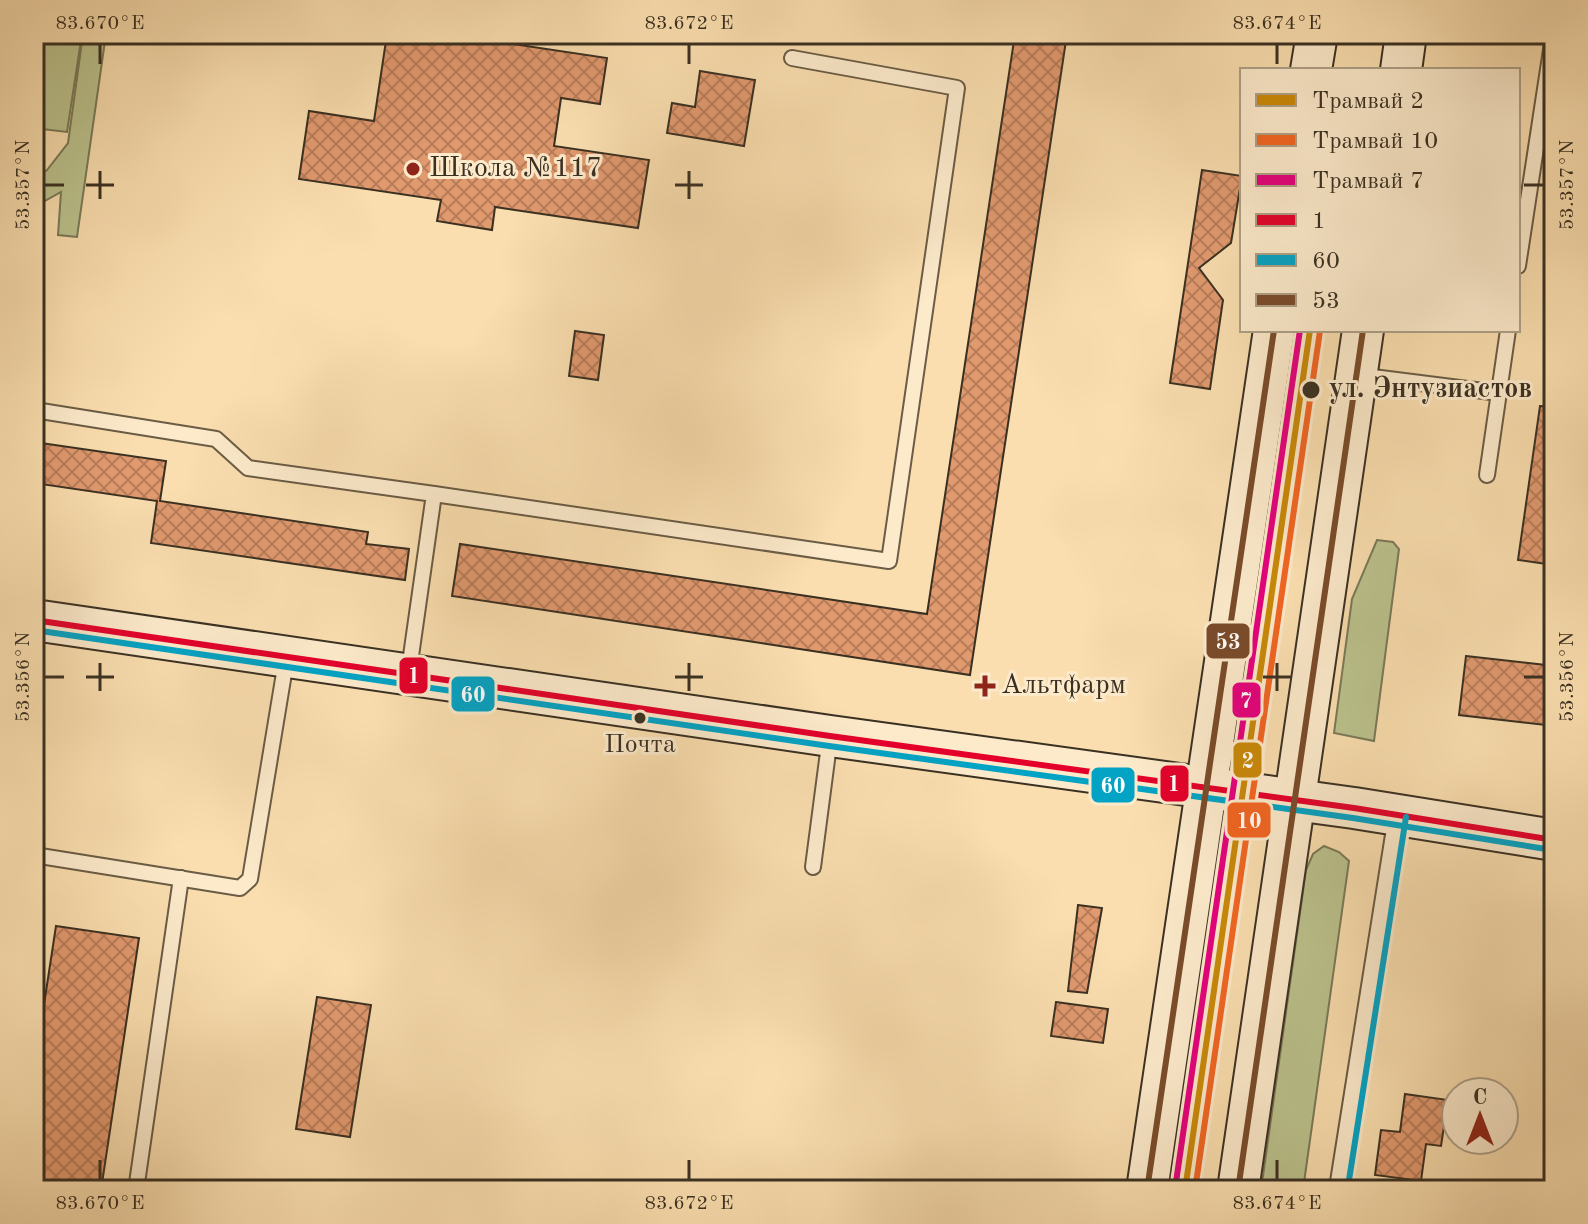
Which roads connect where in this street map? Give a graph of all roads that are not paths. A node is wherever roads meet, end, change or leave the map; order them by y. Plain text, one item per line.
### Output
1 (1317, 34) edge
2 (1406, 34) edge
3 (1550, 40) edge
4 (792, 58) dead end
5 (1311, 68) edge
6 (1401, 68) edge
7 (1520, 252) edge
8 (1274, 332) edge
9 (1363, 332) edge
10 (1508, 332) edge
11 (1357, 375) junction
12 (1499, 393) junction
13 (34, 406) edge
14 (1487, 475) dead end
15 (434, 494) junction
16 (34, 620) edge
17 (287, 657) junction
18 (409, 675) junction
19 (830, 736) junction
20 (1207, 788) junction
21 (1295, 799) junction
22 (1396, 815) junction
23 (1554, 840) edge
24 (34, 855) edge
25 (813, 867) dead end
26 (181, 878) junction
27 (136, 1190) edge
28 (1147, 1190) edge
29 (1238, 1190) edge
30 (1347, 1190) edge

1 - 5 main road
2 - 6 main road
3 - 7 lane
4 - 15 lane
8 - 20 main road
9 - 11 main road
10 - 12 lane
11 - 12 lane
11 - 21 main road
12 - 14 lane
13 - 15 lane
15 - 18 lane
16 - 17 main road
17 - 18 main road
17 - 26 lane
18 - 19 main road
19 - 20 main road
19 - 25 lane
20 - 21 main road
20 - 28 main road
21 - 22 main road
21 - 29 main road
22 - 23 main road
22 - 30 lane
24 - 26 lane
26 - 27 lane

